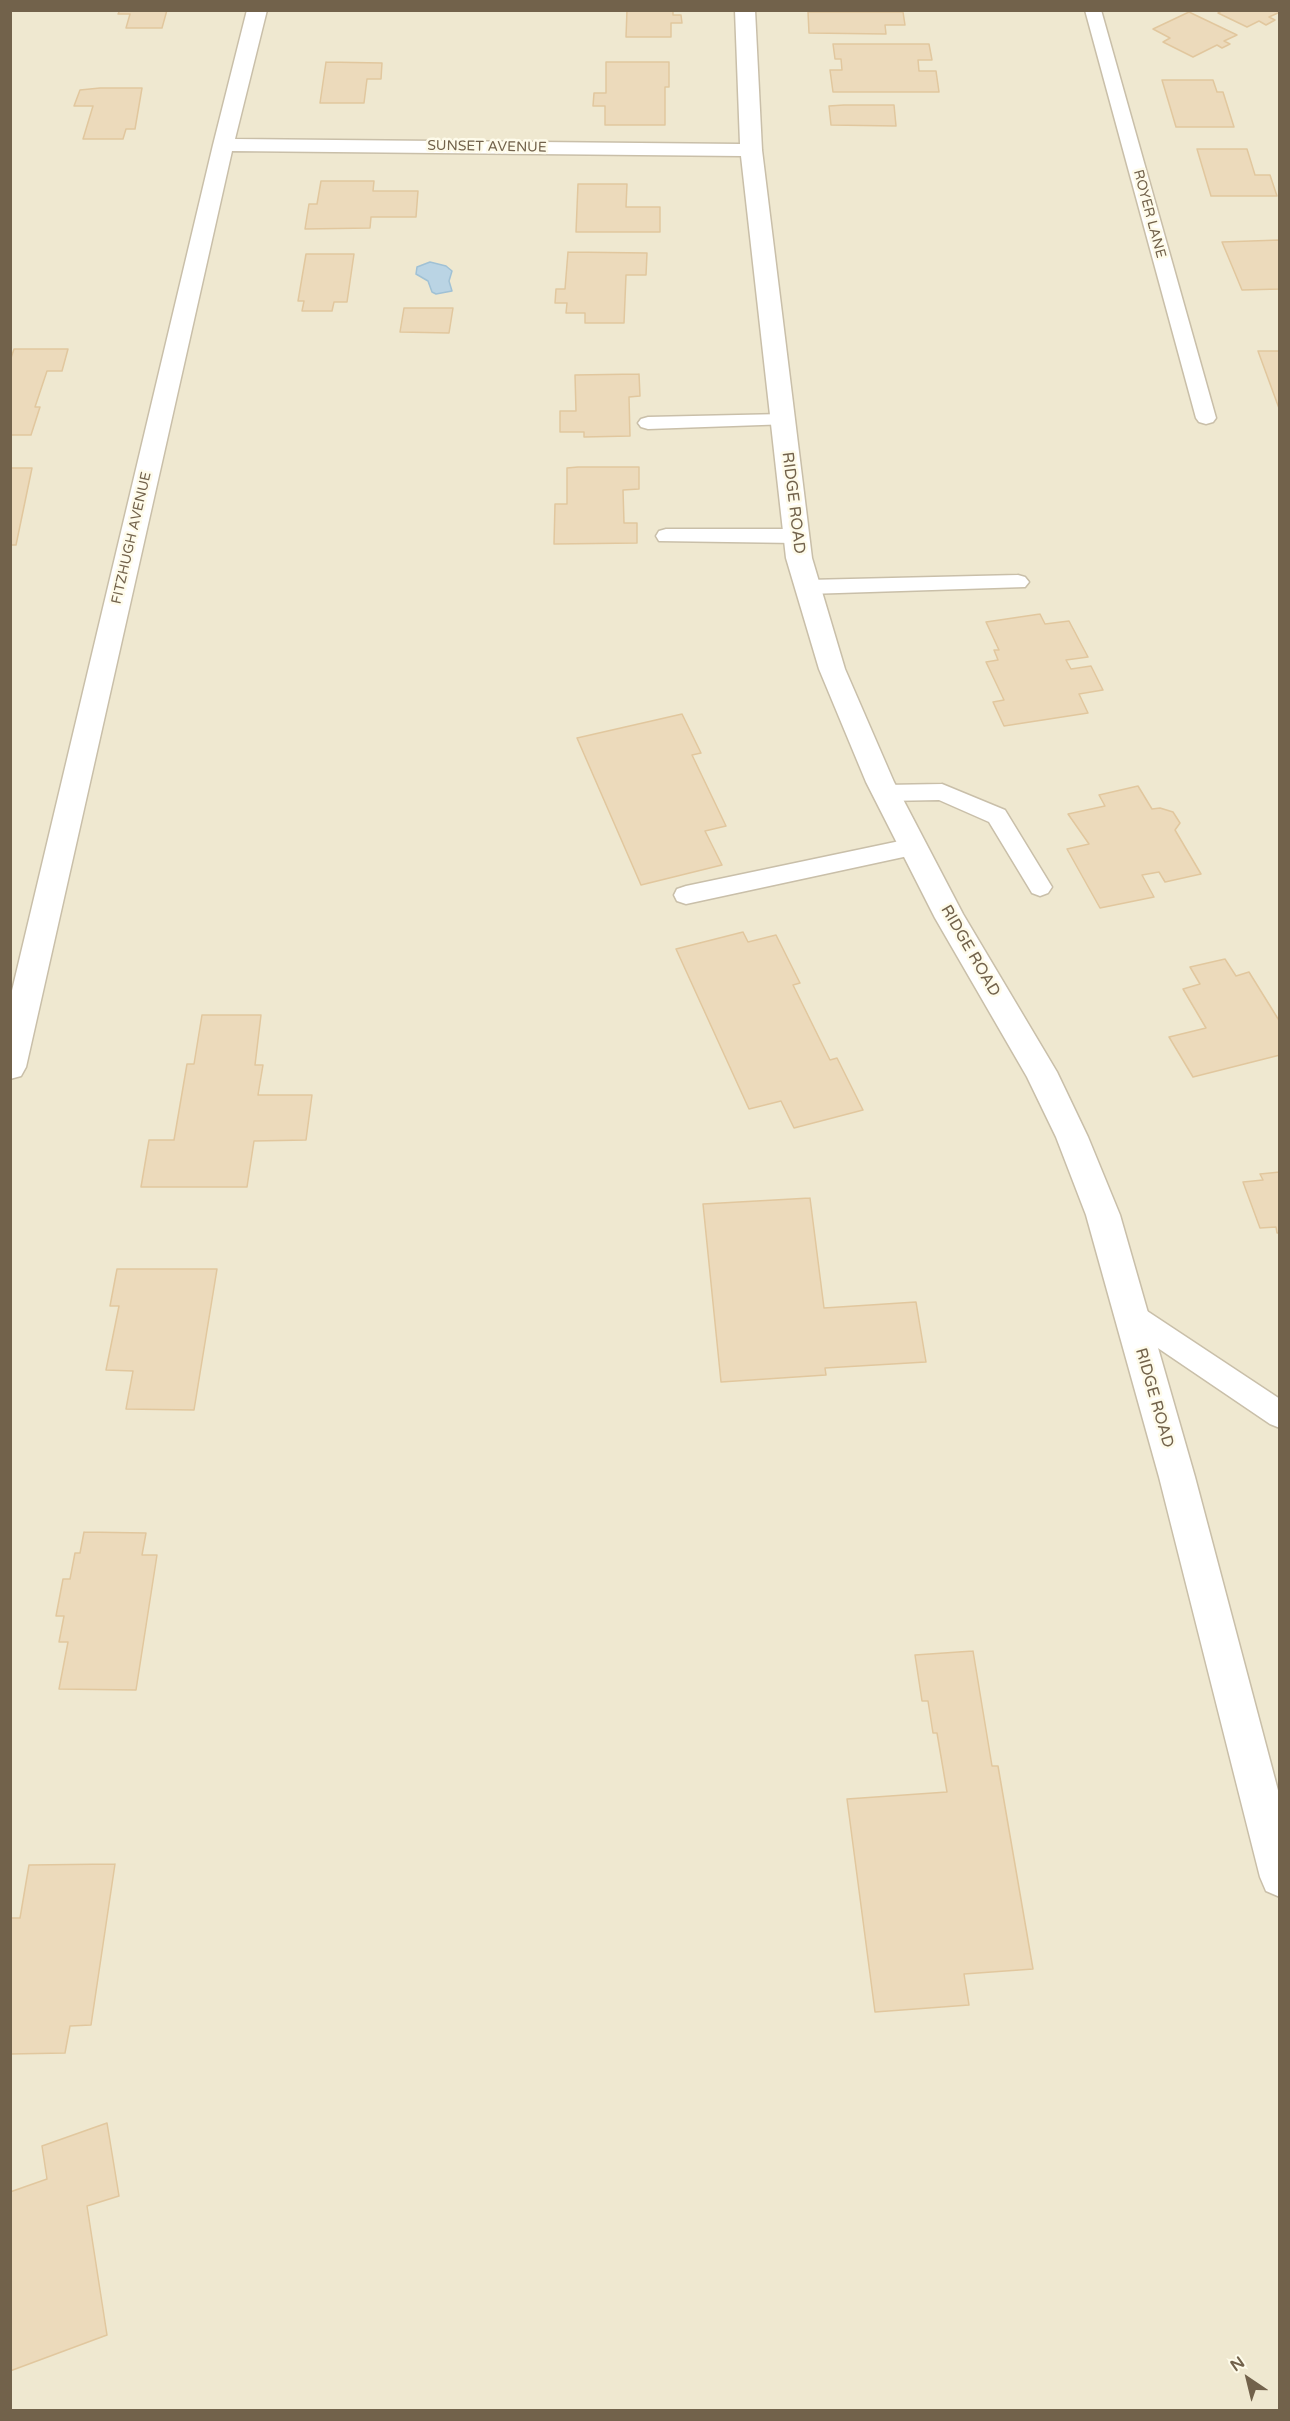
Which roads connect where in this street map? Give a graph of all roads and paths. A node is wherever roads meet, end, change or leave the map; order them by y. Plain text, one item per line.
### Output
1 (257, 10) edge
2 (745, 10) edge
3 (1093, 10) edge
4 (223, 145) junction
5 (751, 150) junction
6 (1206, 418) dead end
7 (783, 420) junction
8 (648, 423) dead end
9 (666, 536) dead end
10 (796, 536) junction
11 (1018, 582) dead end
12 (808, 587) junction
13 (885, 793) junction
14 (914, 847) junction
15 (1040, 886) dead end
16 (686, 895) dead end
17 (10, 1067) edge
18 (1131, 1315) junction
19 (1280, 1415) edge
20 (1280, 1877) edge

1 - 4 street, FITZHUGH AVENUE
2 - 5 street, RIDGE ROAD
3 - 6 lane, ROYER LANE
4 - 5 street, SUNSET AVENUE
4 - 17 street, FITZHUGH AVENUE
5 - 7 street, RIDGE ROAD
7 - 8 lane
7 - 10 street, RIDGE ROAD
9 - 10 lane
10 - 12 street, RIDGE ROAD
11 - 12 lane
12 - 13 street, RIDGE ROAD
13 - 14 street, RIDGE ROAD
13 - 15 lane
14 - 16 lane
14 - 18 street, RIDGE ROAD
18 - 19 lane
18 - 20 street, RIDGE ROAD

